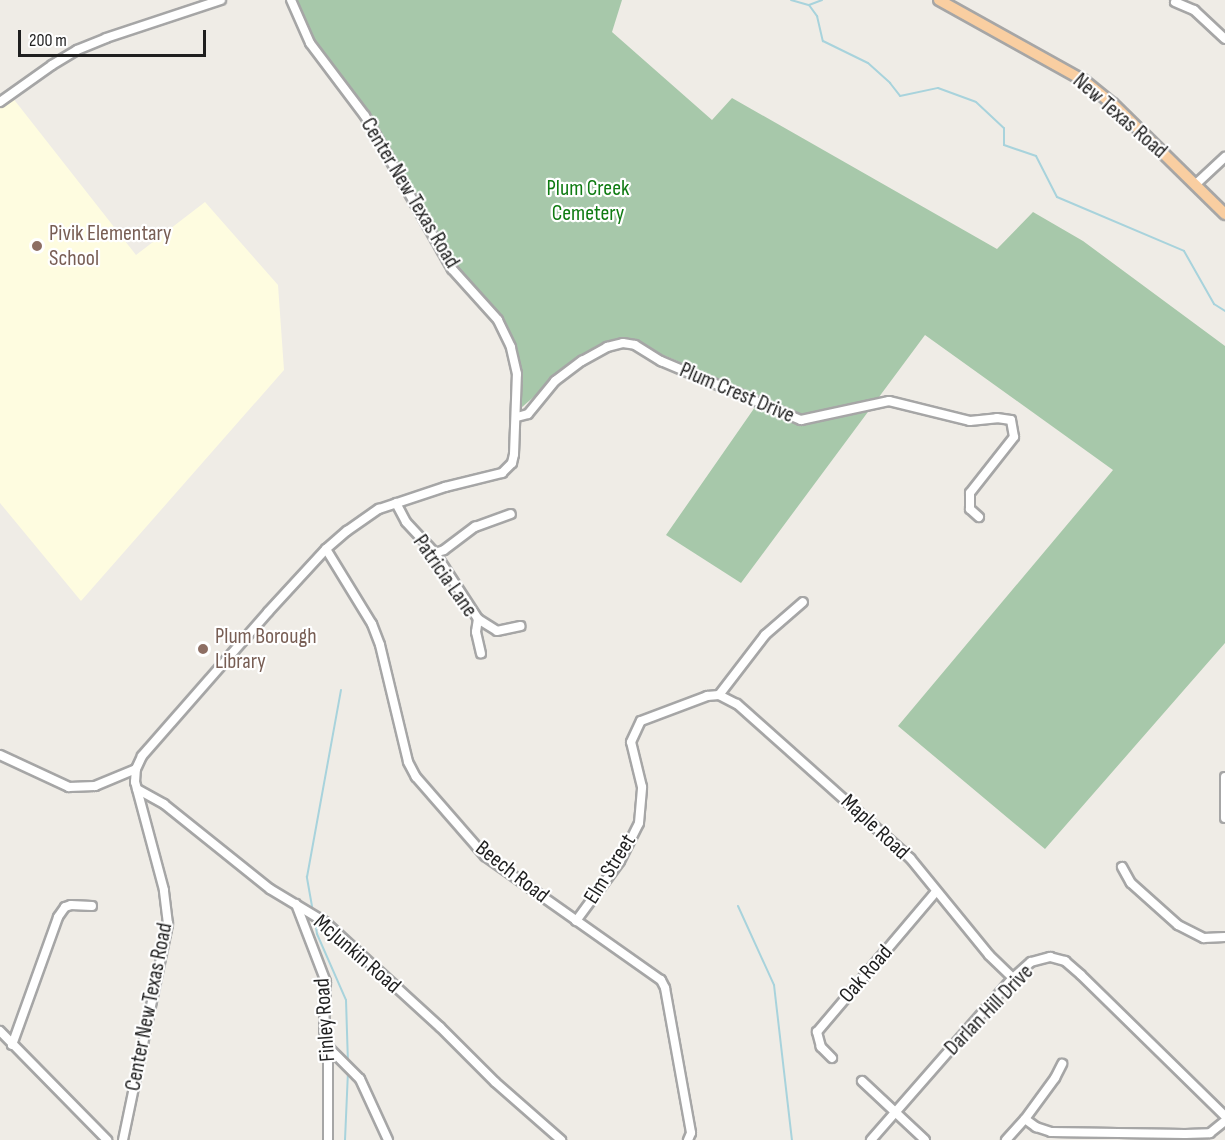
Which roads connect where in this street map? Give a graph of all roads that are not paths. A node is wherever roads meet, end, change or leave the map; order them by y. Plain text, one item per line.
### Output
1 (221, 0) edge
2 (291, 0) edge
3 (939, 0) edge
4 (1175, 2) dead end
5 (1225, 39) edge
6 (0, 102) edge
7 (1225, 157) edge
8 (1196, 184) junction
9 (1225, 214) edge
10 (517, 417) junction
11 (396, 503) junction
12 (511, 514) dead end
13 (979, 518) dead end
14 (326, 549) junction
15 (435, 553) junction
16 (803, 602) dead end
17 (478, 619) junction
18 (520, 626) dead end
19 (481, 653) dead end
20 (719, 695) junction
21 (0, 755) edge
22 (136, 769) junction
23 (1225, 777) edge
24 (137, 789) junction
25 (1225, 818) edge
26 (1122, 867) dead end
27 (935, 892) junction
28 (296, 904) junction
29 (92, 906) dead end
30 (576, 921) junction
31 (1225, 937) edge
32 (1013, 978) junction
33 (0, 1031) edge
34 (12, 1045) junction
35 (328, 1047) junction
36 (832, 1058) dead end
37 (1062, 1064) dead end
38 (862, 1081) dead end
39 (894, 1114) junction
40 (1225, 1116) edge
41 (1025, 1119) junction
42 (1225, 1121) edge
43 (107, 1140) edge
44 (123, 1140) edge
45 (328, 1140) edge
46 (388, 1140) edge
47 (561, 1140) edge
48 (688, 1140) edge
49 (871, 1140) edge
50 (925, 1140) edge
51 (1006, 1140) edge

1 - 6 street
2 - 10 street, Center New Texas Road
3 - 8 main road, New Texas Road
4 - 5 street
7 - 8 street
8 - 9 main road, New Texas Road
10 - 11 street, Center New Texas Road
10 - 13 street, Plum Crest Drive
11 - 14 street, Center New Texas Road
11 - 15 street, Patricia Lane
12 - 15 street
14 - 22 street, Center New Texas Road
14 - 30 street, Beech Road
15 - 17 street, Patricia Lane
16 - 20 street
17 - 18 street
17 - 19 street, Patricia Lane
20 - 27 street, Maple Road
20 - 30 street, Elm Street
21 - 22 street
22 - 24 street, Center New Texas Road
23 - 25 street
24 - 28 street, McJunkin Road
24 - 44 street, Center New Texas Road
26 - 31 street
27 - 32 street, Maple Road
27 - 36 street, Oak Road
28 - 35 street, Finley Road
28 - 47 street, McJunkin Road
29 - 34 street
30 - 48 street, Beech Road
32 - 39 street, Darlan Hill Drive
32 - 40 street, Darlan Hill Drive
33 - 34 street
34 - 43 street
35 - 45 street, Finley Road
35 - 46 street
37 - 41 street
38 - 39 street
39 - 49 street, Darlan Hill Drive
39 - 50 street
41 - 42 street
41 - 51 street

